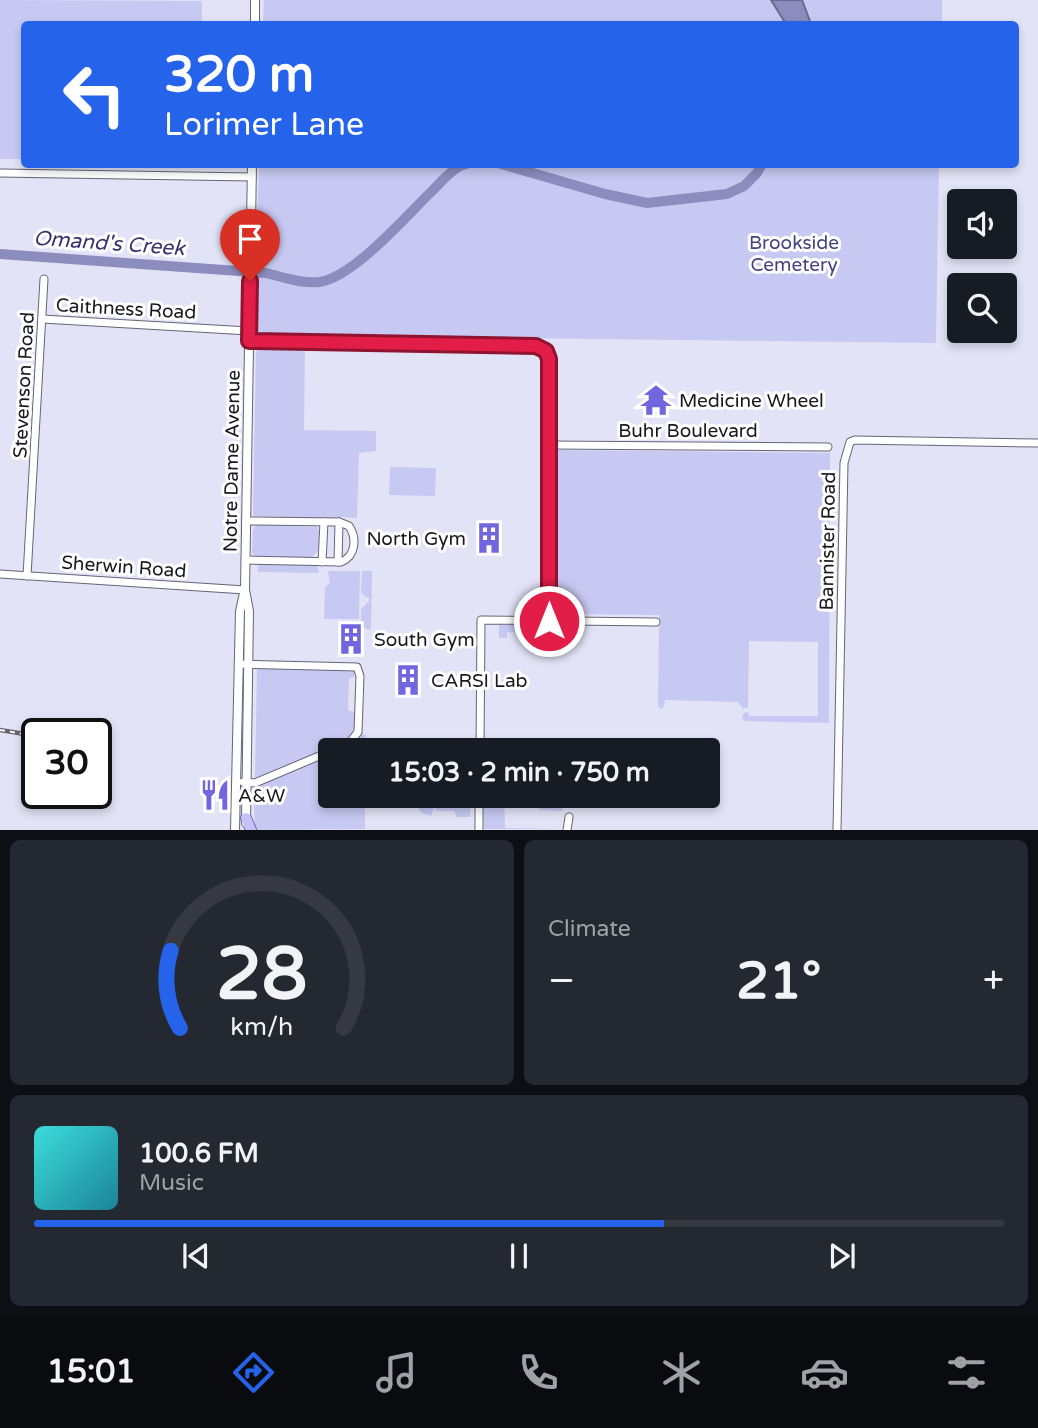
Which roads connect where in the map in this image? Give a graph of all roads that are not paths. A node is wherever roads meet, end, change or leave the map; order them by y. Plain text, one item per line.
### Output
1 (255, 0) edge
2 (254, 21) edge
3 (252, 168) edge
4 (0, 173) edge
5 (252, 177) junction
6 (44, 279) dead end
7 (42, 318) junction
8 (249, 331) junction
9 (249, 341) junction
10 (1038, 443) edge
11 (549, 444) junction
12 (828, 447) dead end
13 (246, 520) junction
14 (324, 522) junction
15 (339, 522) junction
16 (246, 560) junction
17 (323, 562) junction
18 (338, 562) junction
19 (0, 574) edge
20 (27, 576) junction
21 (245, 590) junction
22 (549, 621) junction
23 (656, 622) dead end
24 (239, 664) junction
25 (249, 664) junction
26 (238, 695) junction
27 (248, 695) junction
28 (353, 738) edge
29 (480, 738) edge
30 (318, 756) edge
31 (237, 779) junction
32 (247, 784) junction
33 (479, 808) edge
34 (569, 817) dead end
35 (248, 826) edge
36 (235, 830) edge
37 (479, 830) edge
38 (567, 830) edge
39 (837, 830) edge

1 - 2 street
3 - 5 street, Notre Dame Avenue
4 - 5 street
5 - 8 street, Notre Dame Avenue
6 - 7 street, Stevenson Road
7 - 8 street, Caithness Road
7 - 20 street, Stevenson Road
8 - 9 street, Notre Dame Avenue
9 - 11 street
9 - 13 street, Notre Dame Avenue
10 - 39 street, Bannister Road
11 - 12 street, Buhr Boulevard
11 - 22 street
13 - 14 street
13 - 16 street, Notre Dame Avenue
14 - 15 street
14 - 17 street
15 - 18 street
15 - 18 street
16 - 17 street
16 - 21 street, Notre Dame Avenue
17 - 18 street
19 - 20 street, Sherwin Road
20 - 21 street, Sherwin Road
21 - 24 street, Notre Dame Avenue
21 - 25 street, Notre Dame Avenue
22 - 23 street
22 - 29 street
24 - 25 street
24 - 26 street, Notre Dame Avenue
25 - 27 street, Notre Dame Avenue
25 - 28 street
26 - 27 street
26 - 31 street, Notre Dame Avenue
27 - 32 street, Notre Dame Avenue
30 - 32 street
31 - 32 street
31 - 36 street, Notre Dame Avenue
32 - 35 street, Notre Dame Avenue
33 - 37 street
34 - 38 street

